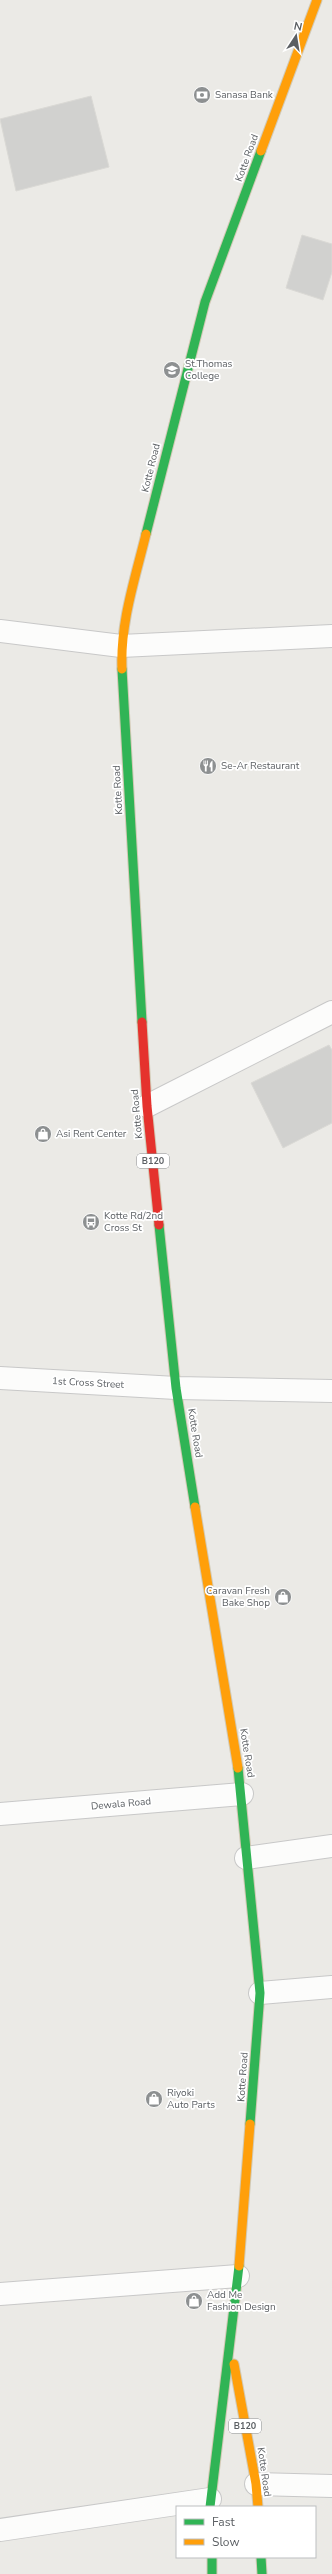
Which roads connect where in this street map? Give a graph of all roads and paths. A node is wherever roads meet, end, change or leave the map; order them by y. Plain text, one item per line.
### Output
1 (317, 0) edge
2 (0, 630) edge
3 (332, 636) edge
4 (121, 646) junction
5 (332, 1012) edge
6 (147, 1106) junction
7 (0, 1378) edge
8 (176, 1388) junction
9 (332, 1390) edge
10 (242, 1794) junction
11 (0, 1814) edge
12 (332, 1846) edge
13 (246, 1858) junction
14 (332, 1987) edge
15 (260, 1993) junction
16 (238, 2276) junction
17 (0, 2294) edge
18 (230, 2345) junction
19 (256, 2484) junction
20 (332, 2486) edge
21 (210, 2503) edge
22 (187, 2506) edge
23 (258, 2506) edge
24 (176, 2507) edge
25 (0, 2530) edge
26 (212, 2558) edge
27 (260, 2558) edge
28 (212, 2574) edge
29 (262, 2574) edge

1 - 4 main road, Kotte Road / B120
2 - 4 street
3 - 4 street
4 - 6 main road, Kotte Road / B120
5 - 6 street
6 - 8 main road, Kotte Road / B120
7 - 8 street, 1st Cross Street
8 - 9 street, 1st Cross Street
8 - 10 main road, Kotte Road / B120
10 - 11 street, Dewala Road
10 - 13 main road, Kotte Road / B120
12 - 13 street
13 - 15 main road, Kotte Road / B120
14 - 15 street
15 - 16 main road, Kotte Road / B120
16 - 17 street
16 - 18 main road, Kotte Road / B120
18 - 19 main road, Kotte Road / B120
18 - 21 main road, Kotte Road / B120
19 - 20 street
19 - 23 main road, Kotte Road / B120
21 - 22 street
24 - 25 street
26 - 28 main road
27 - 29 main road

